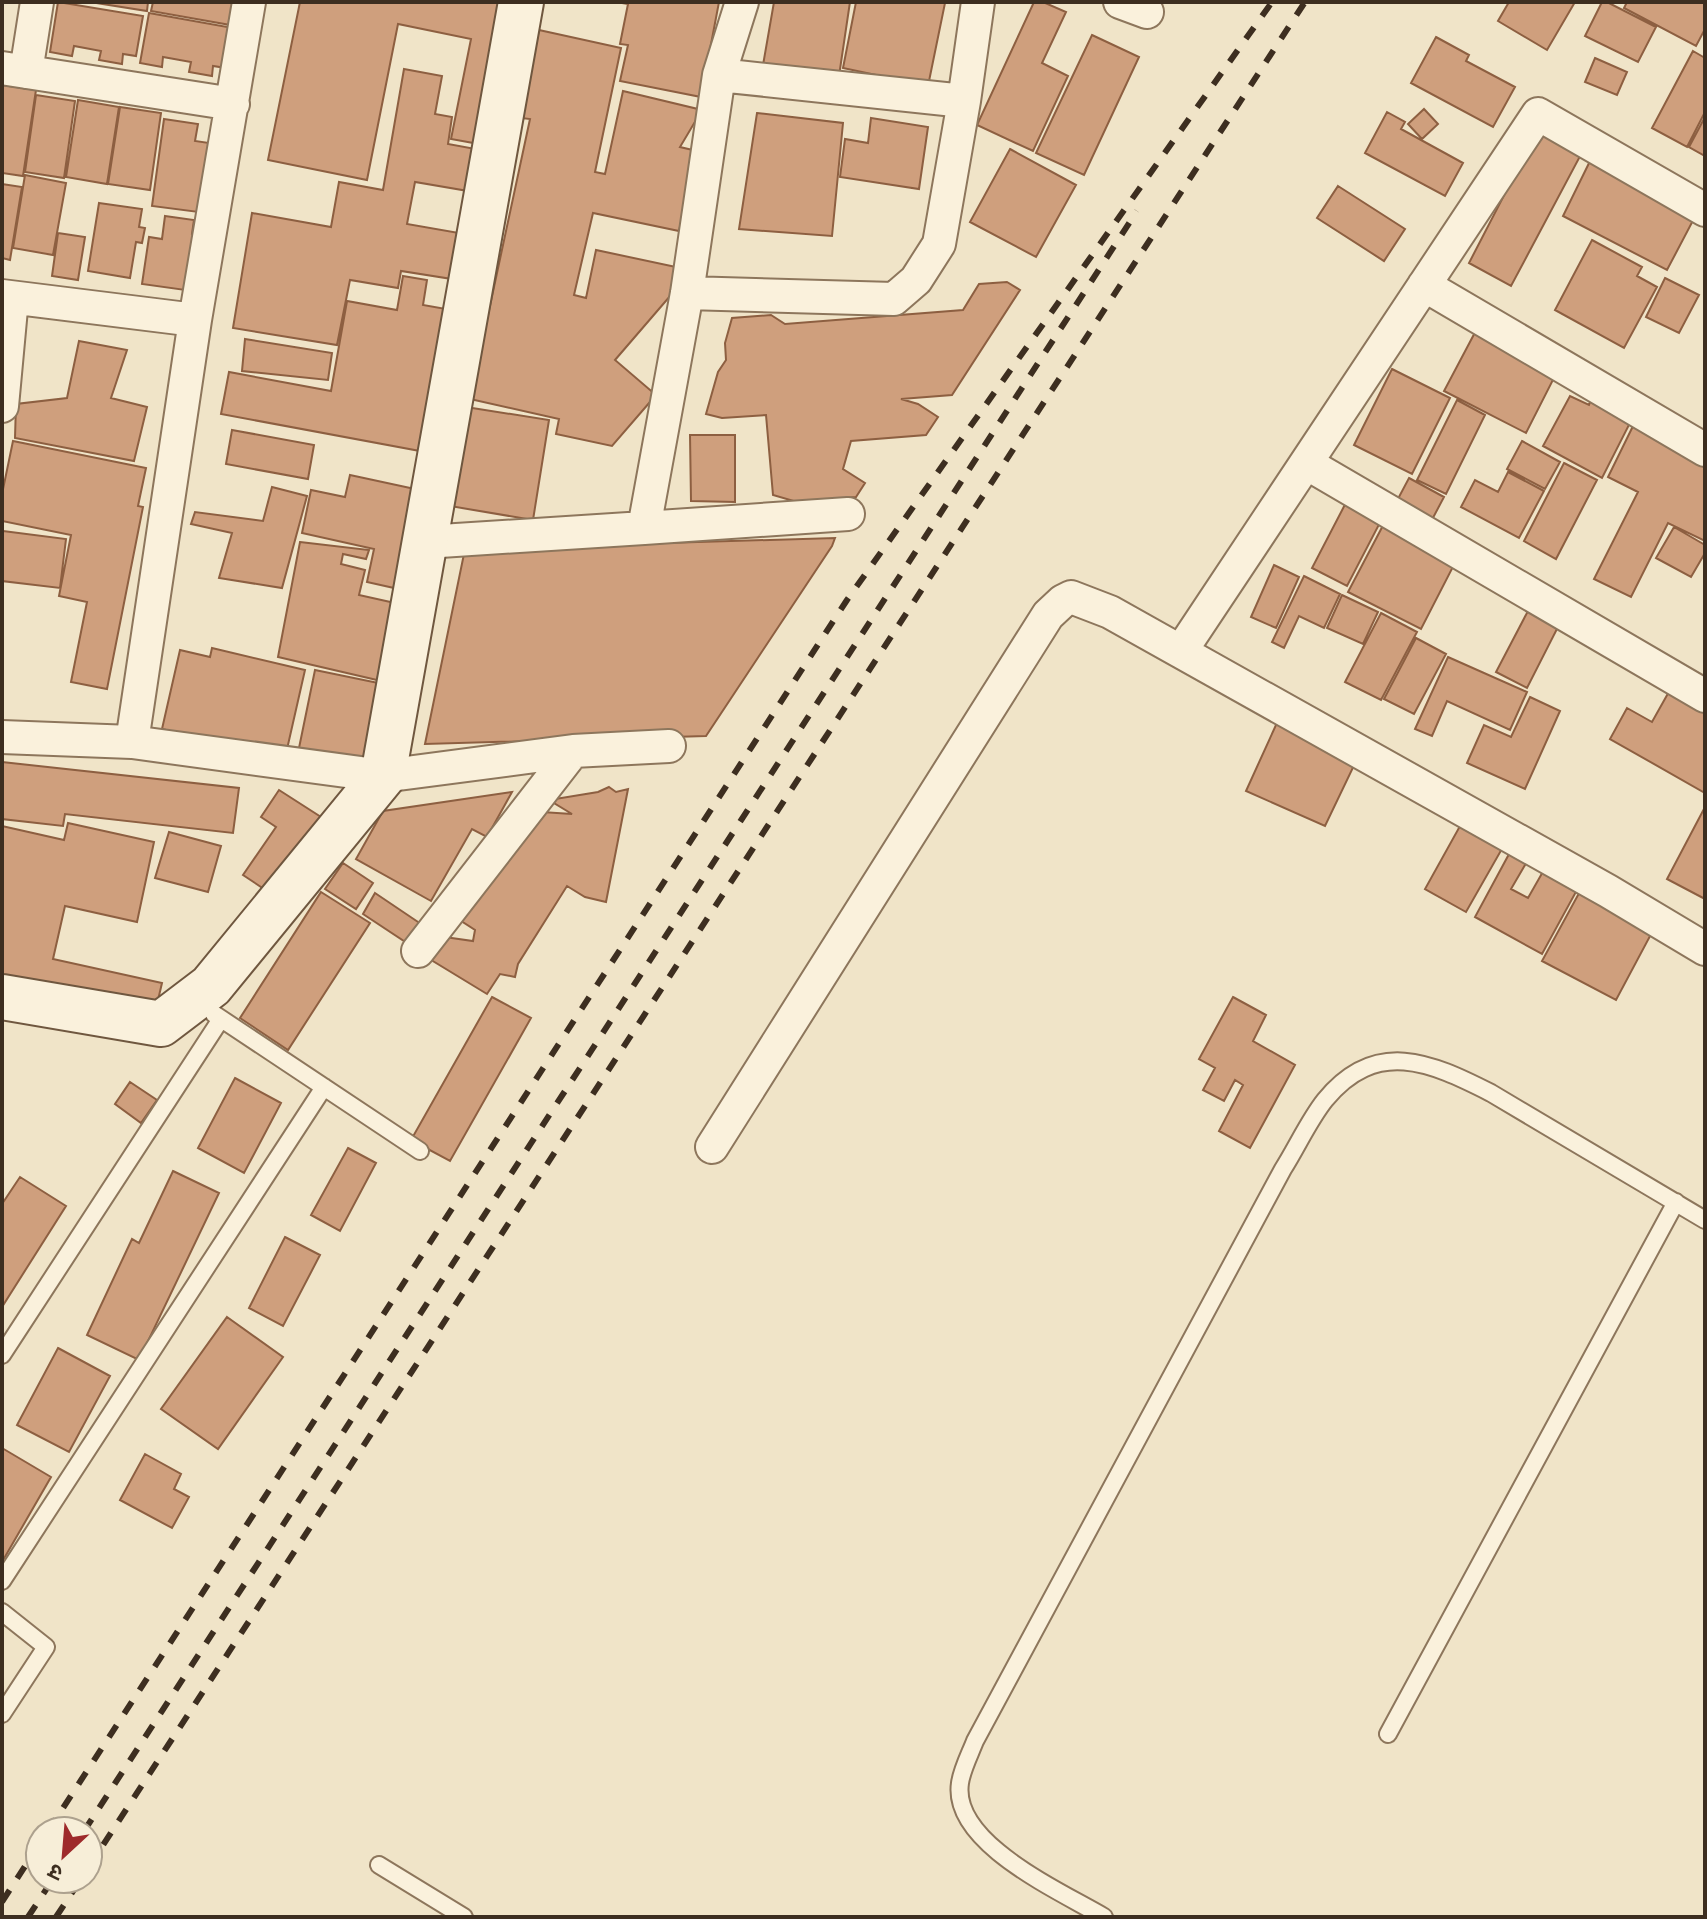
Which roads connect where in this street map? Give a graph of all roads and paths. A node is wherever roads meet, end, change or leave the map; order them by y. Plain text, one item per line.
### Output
1 (37, 2) edge
2 (249, 2) edge
3 (521, 2) edge
4 (742, 2) edge
5 (978, 2) edge
6 (14, 70) edge
7 (719, 75) junction
8 (964, 101) junction
9 (233, 104) junction
10 (1705, 210) edge
11 (1424, 285) junction
12 (687, 293) junction
13 (7, 297) edge
14 (195, 320) junction
15 (2, 406) edge
16 (1705, 450) edge
17 (1306, 463) junction
18 (848, 514) dead end
19 (644, 528) junction
20 (425, 542) junction
21 (1181, 651) junction
22 (1705, 696) edge
23 (2, 737) edge
24 (132, 742) junction
25 (669, 746) dead end
26 (573, 751) junction
27 (383, 776) junction
28 (1705, 949) edge
29 (418, 951) dead end
30 (2, 997) edge
31 (207, 1009) junction
32 (324, 1087) junction
33 (712, 1147) dead end
34 (420, 1151) dead end
35 (1676, 1202) junction
36 (1705, 1220) edge
37 (2, 1355) edge
38 (2, 1581) edge
39 (2, 1612) edge
40 (2, 1714) edge
41 (1388, 1734) dead end
42 (379, 1865) dead end
43 (464, 1917) edge
44 (1104, 1917) edge

1 - 6 street
2 - 9 street
3 - 20 street
4 - 7 street
5 - 8 street
6 - 9 street
7 - 8 street
7 - 12 street
8 - 12 street
9 - 14 street
10 - 11 street
11 - 16 street
11 - 17 street
12 - 19 street
13 - 14 street
13 - 15 street
14 - 24 street
17 - 21 street
17 - 22 street
18 - 19 street
19 - 20 street
20 - 27 street
21 - 28 street
21 - 33 street
23 - 24 street
24 - 27 street
25 - 26 street
26 - 27 street
26 - 29 street
27 - 31 street
30 - 31 street
31 - 32 lane
31 - 37 lane
32 - 34 lane
32 - 38 lane
35 - 36 lane
35 - 41 lane
35 - 44 lane
39 - 40 lane
42 - 43 lane

